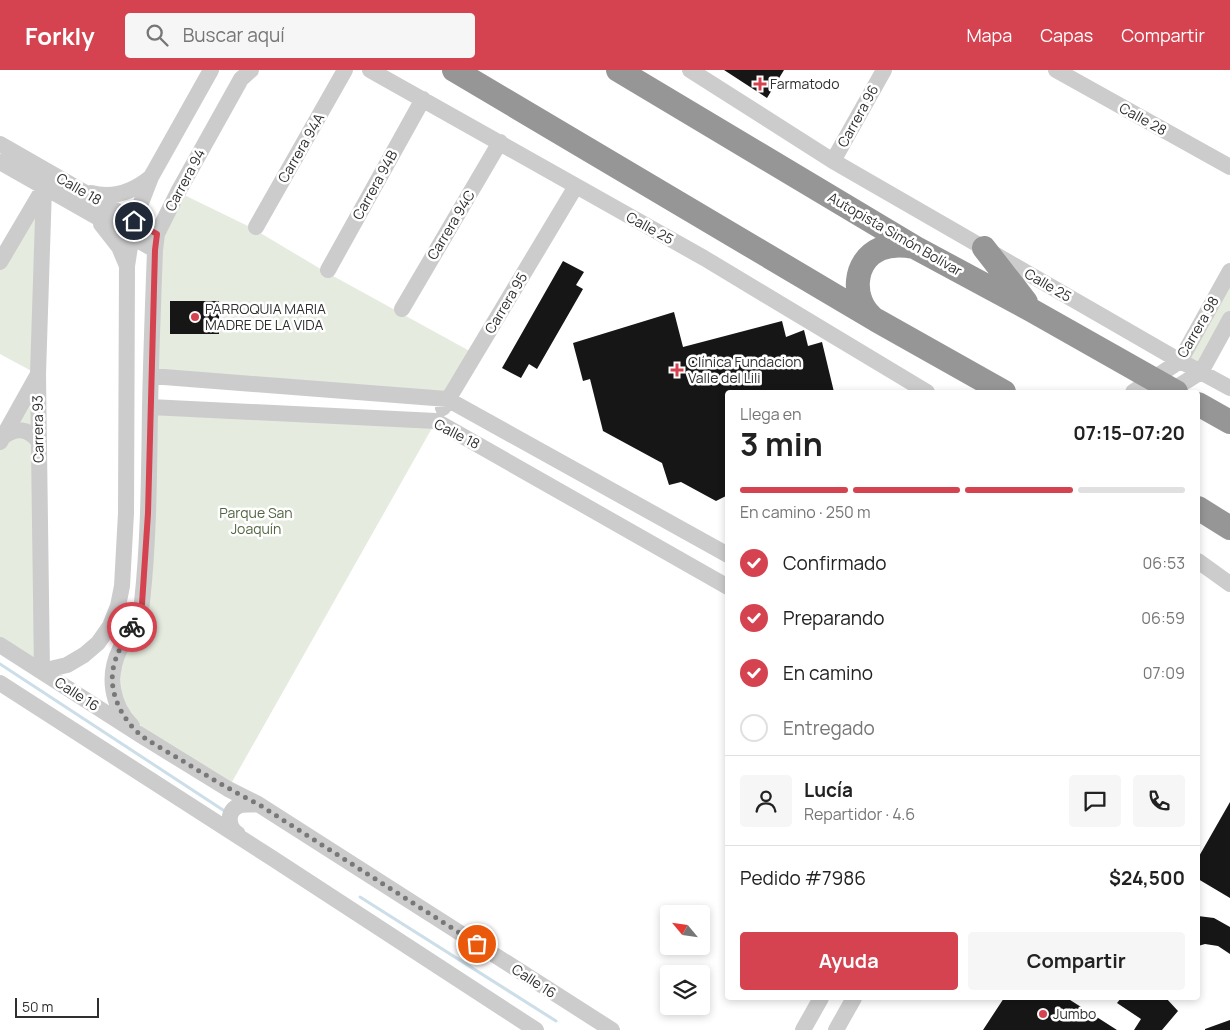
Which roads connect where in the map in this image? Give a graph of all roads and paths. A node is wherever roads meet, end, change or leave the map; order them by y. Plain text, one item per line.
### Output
1 (211, 70) edge
2 (251, 70) edge
3 (345, 70) edge
4 (370, 70) edge
5 (454, 70) edge
6 (618, 70) edge
7 (690, 70) edge
8 (884, 70) edge
9 (1056, 70) edge
10 (649, 80) edge
11 (423, 99) junction
12 (500, 142) junction
13 (0, 144) edge
14 (833, 161) junction
15 (0, 162) edge
16 (1230, 167) edge
17 (151, 177) junction
18 (576, 186) junction
19 (44, 187) junction
20 (82, 192) junction
21 (93, 215) junction
22 (256, 227) dead end
23 (133, 229) junction
24 (13, 240) junction
25 (156, 242) junction
26 (916, 248) junction
27 (984, 248) junction
28 (42, 254) junction
29 (0, 262) edge
30 (127, 266) junction
31 (328, 270) dead end
32 (1230, 271) edge
33 (402, 309) dead end
34 (1031, 310) junction
35 (1230, 319) edge
36 (876, 320) junction
37 (1180, 361) junction
38 (1201, 372) junction
39 (38, 374) junction
40 (151, 376) junction
41 (1230, 388) edge
42 (1168, 389) edge
43 (924, 390) edge
44 (1000, 390) edge
45 (447, 399) junction
46 (1200, 405) edge
47 (150, 407) junction
48 (436, 421) junction
49 (1230, 422) edge
50 (1, 440) edge
51 (38, 441) junction
52 (1200, 509) edge
53 (126, 513) junction
54 (148, 513) junction
55 (1230, 528) edge
56 (725, 553) edge
57 (1200, 562) edge
58 (1230, 584) edge
59 (725, 585) edge
60 (0, 645) edge
61 (42, 671) junction
62 (0, 683) edge
63 (142, 736) junction
64 (258, 804) junction
65 (272, 858) junction
66 (853, 1000) edge
67 (818, 1003) edge
68 (536, 1030) edge
69 (612, 1030) edge
70 (803, 1030) edge
71 (810, 1030) edge
72 (836, 1030) edge

1 - 17 street, Carrera 94
2 - 25 street, Carrera 94
3 - 22 street, Carrera 94A
4 - 11 street, Calle 25
5 - 36 highway
6 - 10 highway, Autopista Simón Bolívar
7 - 14 street, Calle 25
8 - 14 street, Carrera 96
9 - 16 street, Calle 28
10 - 26 highway, Autopista Simón Bolívar
11 - 12 street, Calle 25
11 - 31 street, Carrera 94B
12 - 18 street, Calle 25
12 - 33 street, Carrera 94C
13 - 20 street, Calle 18
14 - 27 street, Calle 25
15 - 19 street, Calle 18
17 - 20 street
17 - 23 street, Carrera 94
18 - 43 street, Calle 25
18 - 45 street, Carrera 95
19 - 21 street, Calle 18
19 - 24 street
19 - 28 street, Carrera 93
20 - 23 street, Calle 18
21 - 23 street, Calle 18
21 - 30 street
23 - 25 street, Calle 18
23 - 30 street, Carrera 94
24 - 28 street
24 - 29 street
25 - 40 street, Carrera 94
26 - 34 highway, Autopista Simón Bolívar
26 - 36 highway
27 - 34 highway
27 - 37 street, Calle 25
28 - 39 street, Carrera 93
30 - 53 street, Carrera 94
32 - 37 street, Carrera 98
34 - 42 highway, Autopista Simón Bolívar
35 - 38 street, Carrera 98
36 - 44 highway
37 - 38 street, Calle 25
37 - 42 street, Carrera 98
38 - 41 street, Calle 25
38 - 42 street, Carrera 98
39 - 50 street
39 - 51 street, Carrera 93
40 - 45 street, Calle 18
40 - 47 street, Carrera 94
45 - 48 street, Carrera 95
45 - 56 street, Calle 18
46 - 49 highway
47 - 48 street, Calle 18
47 - 54 street, Carrera 94
48 - 59 street, Calle 18
50 - 51 street
51 - 61 street, Carrera 93
52 - 55 highway
53 - 54 street
53 - 61 street, Carrera 94
54 - 63 street, Carrera 94
57 - 58 street
60 - 61 street, Calle 16
61 - 63 street, Calle 16
62 - 65 street
63 - 64 street, Calle 16
64 - 65 street
64 - 69 street, Calle 16
65 - 68 street
66 - 72 street
67 - 70 street
67 - 71 street

